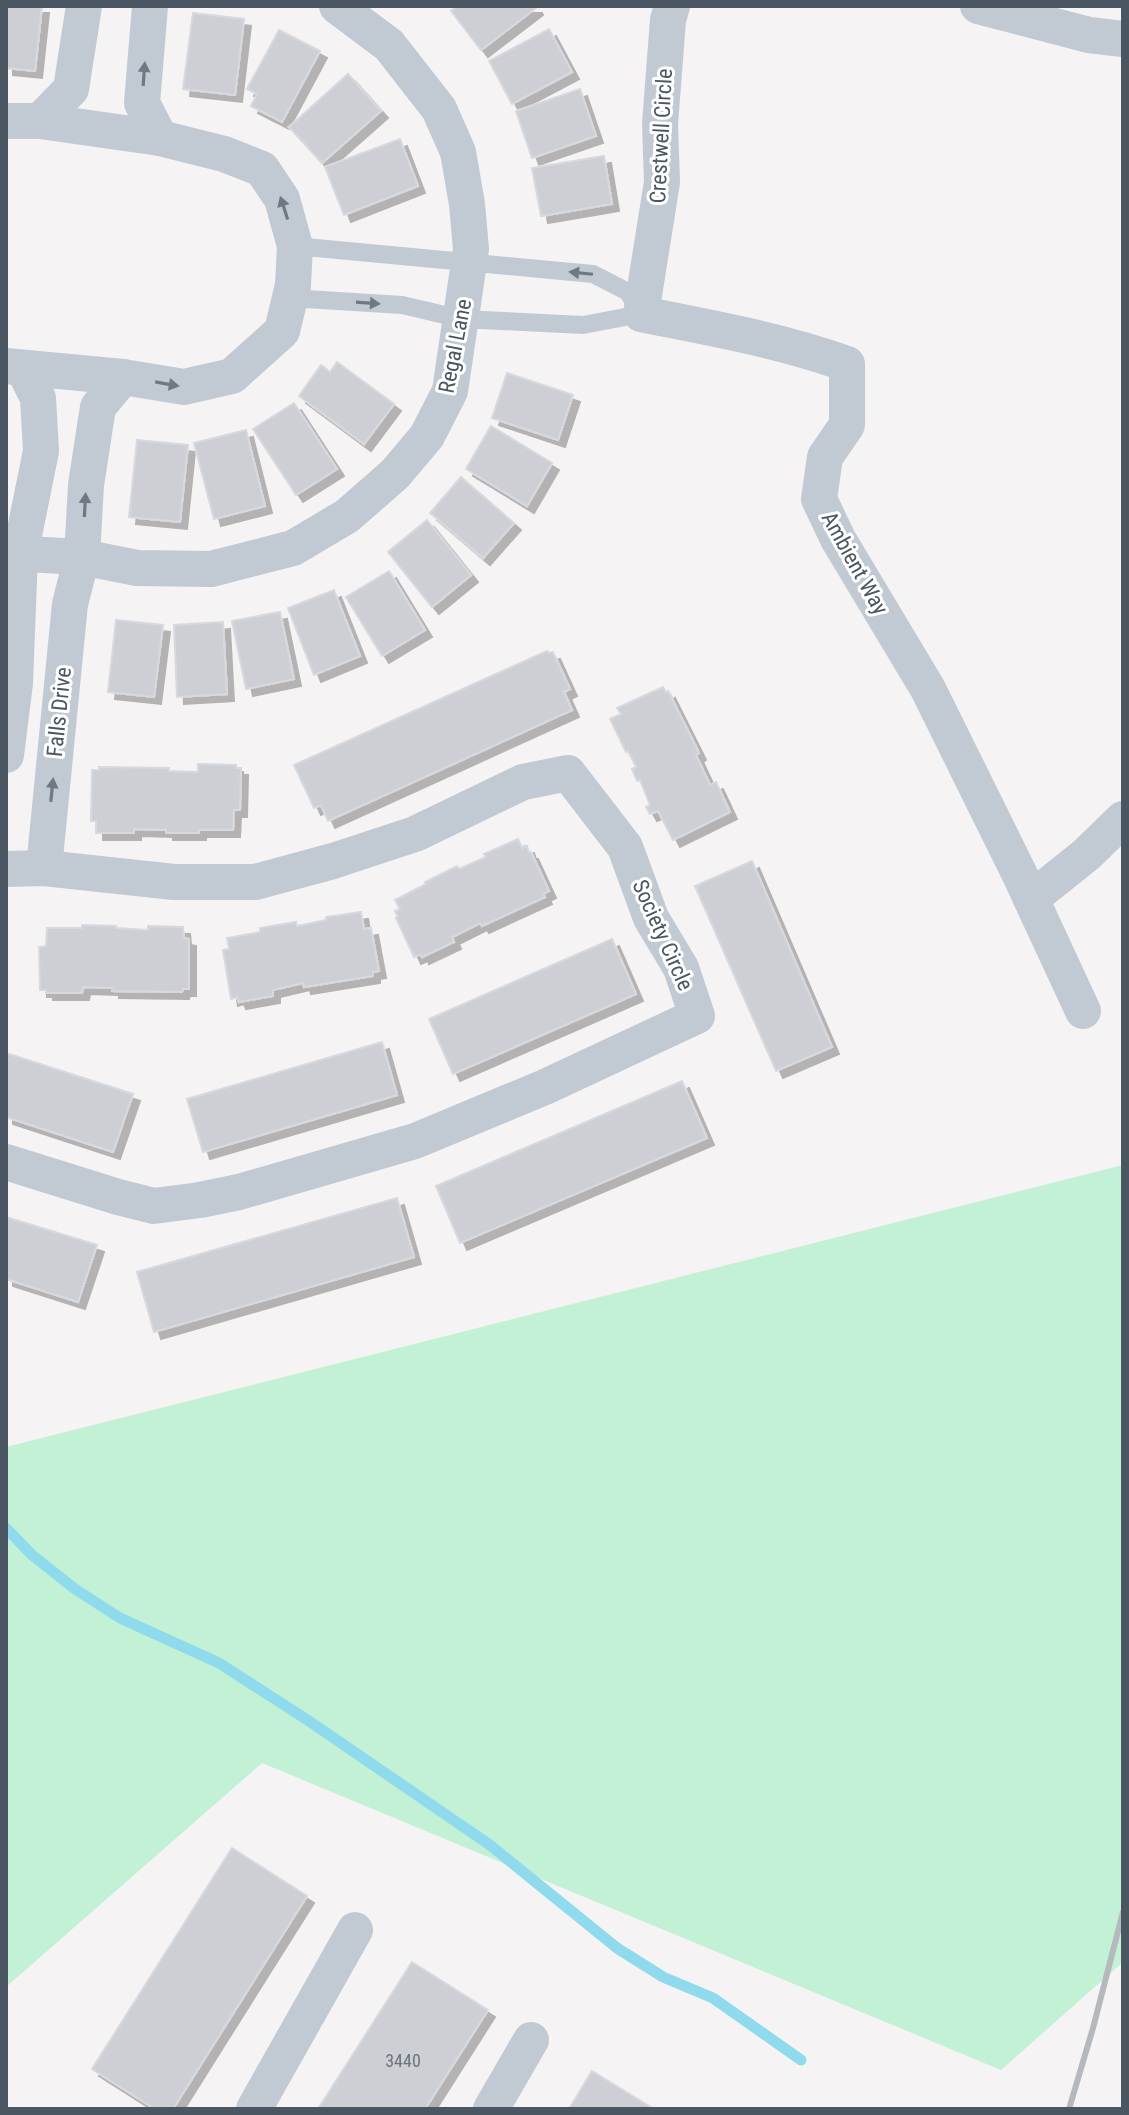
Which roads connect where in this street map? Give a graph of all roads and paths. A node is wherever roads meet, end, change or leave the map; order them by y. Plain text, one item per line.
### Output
1 (84, 6) edge
2 (150, 6) edge
3 (337, 6) edge
4 (672, 6) edge
5 (978, 6) edge
6 (1123, 39) edge
7 (23, 121) edge
8 (160, 138) junction
9 (295, 246) junction
10 (469, 263) junction
11 (290, 298) junction
12 (641, 314) junction
13 (462, 319) junction
14 (14, 367) edge
15 (123, 377) junction
16 (13, 554) edge
17 (82, 557) junction
18 (6, 755) edge
19 (1123, 819) edge
20 (44, 868) junction
21 (6, 869) edge
22 (1031, 899) junction
23 (1083, 1011) dead end
24 (6, 1162) edge
25 (355, 1930) dead end
26 (531, 2040) dead end
27 (254, 2109) edge
28 (491, 2109) edge

1 - 7 street
8 -> 2 street
3 - 10 street, Regal Lane
4 - 12 street, Crestwell Circle
5 - 6 street
7 - 8 street
9 -> 8 street
9 - 10 lane
9 - 11 street
12 -> 10 lane
10 - 13 street, Regal Lane
11 -> 13 lane, Ambient Way
15 -> 11 street
12 - 13 lane, Ambient Way
12 - 22 street, Ambient Way
13 - 17 street, Regal Lane
14 - 15 street
14 - 16 street
17 -> 15 street, Falls Drive
16 - 17 street
16 - 18 street
20 -> 17 street, Falls Drive
19 - 22 street
20 - 21 street, Society Circle
20 - 24 street, Society Circle
22 - 23 street, Ambient Way
25 - 27 street
26 - 28 street

